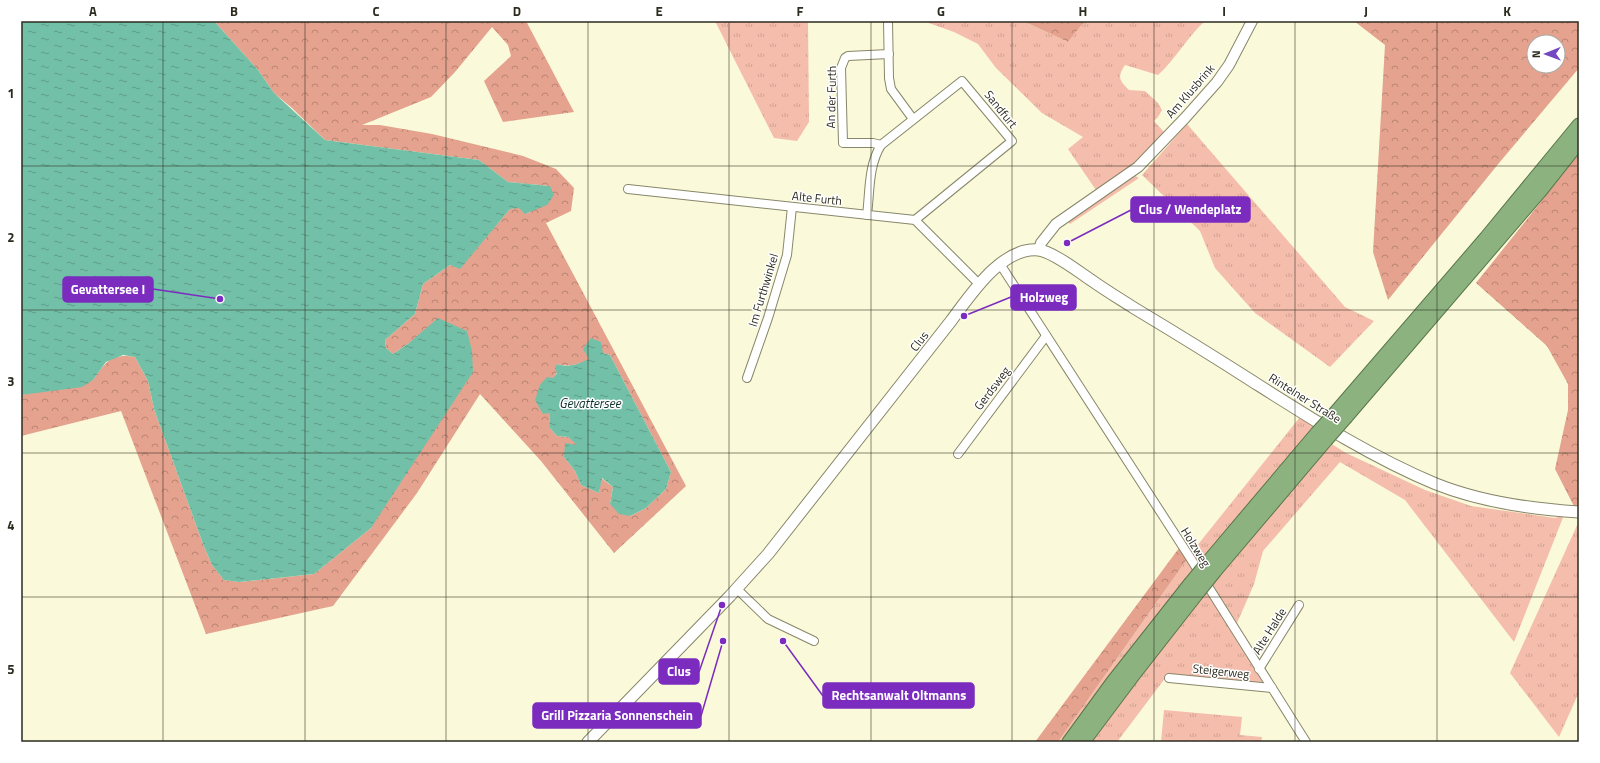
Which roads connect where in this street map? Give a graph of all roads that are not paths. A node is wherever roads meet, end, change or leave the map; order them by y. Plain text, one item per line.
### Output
1 (888, 21) edge
2 (1252, 21) edge
3 (889, 54) junction
4 (913, 119) junction
5 (1579, 125) edge
6 (1579, 142) edge
7 (881, 145) junction
8 (628, 189) dead end
9 (792, 207) junction
10 (867, 215) junction
11 (915, 220) junction
12 (1039, 250) junction
13 (1000, 264) junction
14 (979, 284) junction
15 (1046, 336) junction
16 (747, 378) dead end
17 (1341, 414) junction
18 (958, 454) dead end
19 (1579, 512) edge
20 (1195, 587) junction
21 (737, 589) junction
22 (1299, 605) dead end
23 (814, 641) dead end
24 (1259, 669) junction
25 (1169, 678) dead end
26 (1272, 688) junction
27 (588, 742) edge
28 (1069, 742) edge
29 (1083, 742) edge
30 (1306, 742) edge

1 - 3 street
2 - 12 street, Am Klusbrink
3 - 4 street
3 - 7 street, An der Furth
4 - 7 street, Sandfurt
4 - 11 street, Sandfurt
5 - 17 highway
6 - 17 highway
7 - 10 street, Sandfurt
8 - 9 street, Alte Furth
9 - 10 street, Alte Furth
9 - 16 street, Im Furthwinkel
10 - 11 street, Alte Furth
11 - 14 street
12 - 13 main road, Clus
12 - 19 main road, Rintelner Straße
13 - 14 main road, Clus
13 - 15 street, Holzweg
14 - 21 main road, Clus
15 - 18 street, Gerdsweg
15 - 24 street, Holzweg
17 - 20 highway, bridge
20 - 28 highway
20 - 29 highway
21 - 23 street
21 - 27 main road, Clus
22 - 24 street, Alte Halde
24 - 26 street, Holzweg
25 - 26 street, Steigerweg
26 - 30 street, Holzweg

